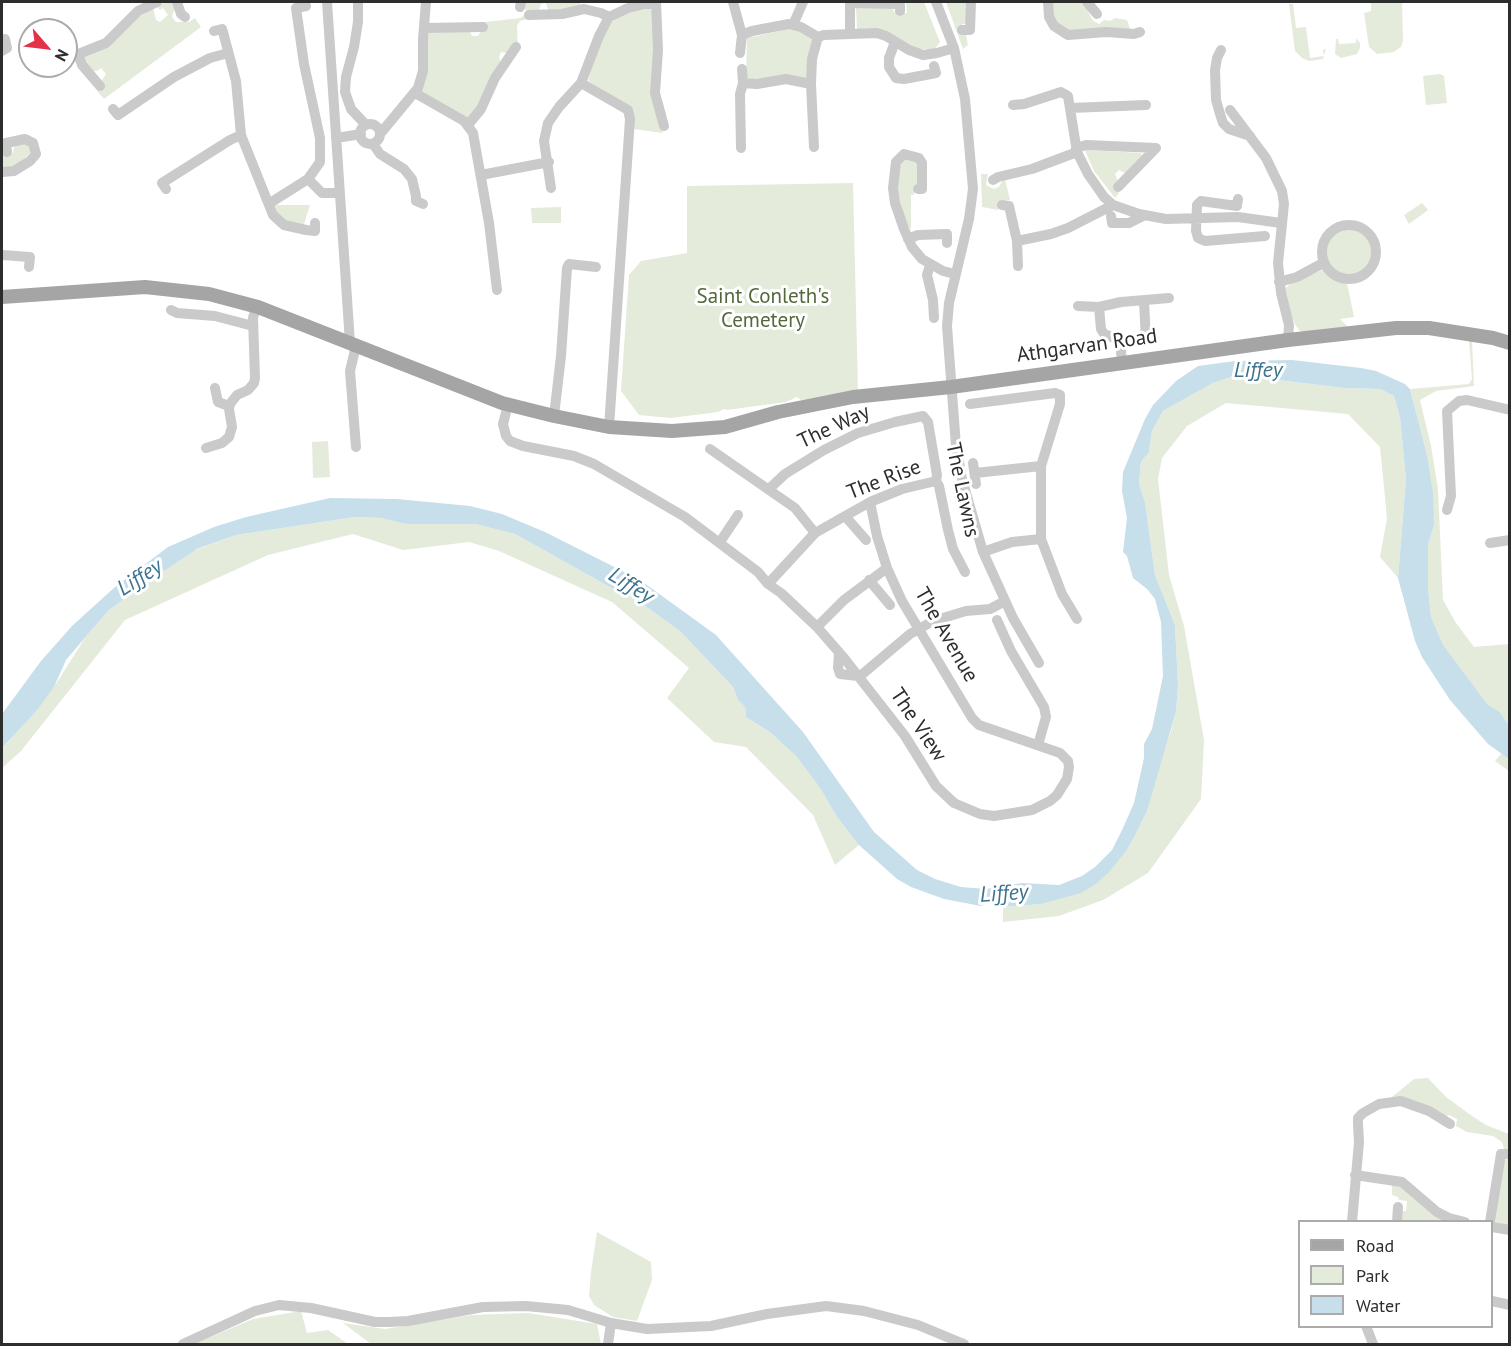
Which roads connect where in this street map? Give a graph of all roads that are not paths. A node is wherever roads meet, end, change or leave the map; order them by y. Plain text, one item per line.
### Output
1 (157, 2) edge
2 (177, 2) edge
3 (327, 2) edge
4 (358, 2) edge
5 (426, 2) edge
6 (733, 2) edge
7 (803, 2) edge
8 (850, 2) edge
9 (936, 2) edge
10 (971, 2) edge
11 (1048, 2) edge
12 (1087, 2) edge
13 (656, 3) edge
14 (584, 5) edge
15 (306, 6) dead end
16 (523, 8) edge
17 (900, 11) dead end
18 (1097, 14) dead end
19 (180, 16) dead end
20 (609, 17) junction
21 (793, 25) junction
22 (424, 28) junction
23 (477, 29) dead end
24 (962, 30) dead end
25 (214, 31) dead end
26 (1140, 32) dead end
27 (850, 34) junction
28 (742, 35) junction
29 (818, 37) junction
30 (5, 39) dead end
31 (895, 42) junction
32 (516, 47) dead end
33 (954, 48) junction
34 (1221, 50) dead end
35 (2, 51) edge
36 (228, 53) junction
37 (740, 53) dead end
38 (78, 54) joint
39 (934, 66) dead end
40 (742, 69) dead end
41 (99, 79) dead end
42 (581, 83) junction
43 (743, 83) junction
44 (811, 84) junction
45 (415, 93) junction
46 (1013, 105) dead end
47 (1146, 105) dead end
48 (1070, 108) junction
49 (113, 109) dead end
50 (1230, 110) dead end
51 (468, 125) junction
52 (664, 126) dead end
53 (364, 130) junction
54 (380, 134) junction
55 (241, 135) junction
56 (1250, 136) junction
57 (336, 138) junction
58 (373, 144) junction
59 (814, 147) dead end
60 (741, 148) dead end
61 (1076, 150) junction
62 (7, 152) dead end
63 (549, 162) junction
64 (2, 172) edge
65 (481, 175) junction
66 (308, 179) junction
67 (993, 180) dead end
68 (1121, 180) dead end
69 (551, 188) dead end
70 (166, 189) dead end
71 (918, 189) dead end
72 (339, 193) junction
73 (1238, 200) dead end
74 (270, 203) junction
75 (415, 203) dead end
76 (1002, 206) dead end
77 (1112, 210) junction
78 (1144, 215) junction
79 (1197, 218) junction
80 (315, 223) dead end
81 (1281, 223) junction
82 (1265, 236) dead end
83 (908, 239) junction
84 (1017, 241) junction
85 (947, 243) dead end
86 (2, 255) edge
87 (1323, 263) junction
88 (930, 265) junction
89 (1018, 266) dead end
90 (29, 267) dead end
91 (596, 267) dead end
92 (955, 274) junction
93 (1279, 282) junction
94 (496, 290) dead end
95 (2, 297) edge
96 (1169, 298) dead end
97 (1144, 301) junction
98 (1078, 306) dead end
99 (256, 307) junction
100 (1099, 307) junction
101 (171, 310) dead end
102 (934, 318) dead end
103 (253, 326) junction
104 (1144, 338) dead end
105 (1288, 340) junction
106 (1509, 343) edge
107 (353, 345) junction
108 (1122, 363) junction
109 (951, 387) junction
110 (215, 388) dead end
111 (970, 404) dead end
112 (508, 405) junction
113 (230, 406) junction
114 (1509, 410) edge
115 (554, 416) junction
116 (923, 416) joint
117 (609, 427) junction
118 (356, 447) dead end
119 (206, 448) dead end
120 (710, 449) dead end
121 (1041, 466) junction
122 (974, 473) dead end
123 (936, 481) junction
124 (770, 489) junction
125 (870, 502) junction
126 (1451, 505) dead end
127 (738, 515) dead end
128 (845, 516) junction
129 (815, 533) junction
130 (1041, 538) junction
131 (866, 540) dead end
132 (1509, 540) edge
133 (720, 542) junction
134 (1490, 543) dead end
135 (983, 552) junction
136 (887, 568) junction
137 (965, 572) dead end
138 (869, 580) junction
139 (768, 584) junction
140 (1005, 601) junction
141 (890, 604) dead end
142 (1077, 612) dead end
143 (817, 627) junction
144 (918, 629) junction
145 (996, 629) dead end
146 (1040, 663) dead end
147 (858, 677) junction
148 (1038, 745) junction
149 (1450, 1124) dead end
150 (1507, 1154) dead end
151 (1355, 1175) junction
152 (1398, 1207) dead end
153 (1352, 1220) edge
154 (1397, 1220) edge
155 (1460, 1220) edge
156 (1490, 1220) edge
157 (1493, 1227) edge
158 (1509, 1230) edge
159 (1493, 1302) edge
160 (1509, 1305) edge
161 (611, 1323) junction
162 (1367, 1328) edge
163 (183, 1344) edge
164 (608, 1344) edge
165 (964, 1344) edge
166 (1373, 1344) edge

1 - 38 street
2 - 19 street
3 - 57 street
4 - 53 street
5 - 22 street
6 - 28 street
7 - 21 street
8 - 17 street
8 - 27 street
9 - 33 street
10 - 24 street
11 - 26 street
12 - 18 street
13 - 20 street
13 - 52 street
14 - 16 street
14 - 20 street
15 - 66 street
20 - 42 street
21 - 28 street
21 - 29 street
22 - 23 street
22 - 45 street
25 - 36 street
27 - 29 street
27 - 31 street
28 - 37 street
29 - 44 street
30 - 35 street
31 - 33 street
31 - 39 street
32 - 51 street
33 - 92 street
34 - 56 street
36 - 49 street
36 - 55 street
38 - 41 street
40 - 43 street
42 - 63 street
42 - 117 street
43 - 44 street
43 - 60 street
44 - 59 street
45 - 51 street
45 - 54 street
46 - 48 street
47 - 48 street
48 - 61 street
50 - 56 street
51 - 65 street
53 - 54 street
53 - 57 street
53 - 58 street
54 - 58 street
55 - 70 street
55 - 74 street
56 - 81 street
57 - 72 street
58 - 75 street
61 - 67 street
61 - 68 street
61 - 77 street
62 - 64 street
63 - 65 street
63 - 69 street
65 - 94 street
66 - 72 street
66 - 74 street
71 - 83 street
72 - 107 street
73 - 79 street
74 - 80 street
76 - 84 street
77 - 78 street
77 - 78 street
77 - 84 street
78 - 79 street
79 - 81 street
79 - 82 street
81 - 93 street
83 - 85 street
83 - 88 street
84 - 89 street
86 - 90 street
87 - 87 street
87 - 93 street
88 - 92 street
88 - 102 street
91 - 115 street
92 - 109 street
93 - 105 street
95 - 99 main road, Athgarvan Road
96 - 97 street
97 - 100 street
97 - 104 street
98 - 100 street
99 - 103 street
99 - 107 main road, Athgarvan Road
100 - 108 street
101 - 103 street
103 - 113 street
105 - 106 main road, Athgarvan Road
105 - 108 main road, Athgarvan Road
107 - 112 main road, Athgarvan Road
107 - 118 street
108 - 109 main road, Athgarvan Road
109 - 117 main road, Athgarvan Road
109 - 135 street
110 - 113 street
111 - 121 street
112 - 115 main road, Athgarvan Road
112 - 133 street, The View
113 - 119 street
114 - 126 street
115 - 117 main road, Athgarvan Road
116 - 123 street, The Lawns
116 - 124 street, The Way
120 - 124 street
121 - 122 street
121 - 130 street
123 - 125 street, The Rise
123 - 137 street, The Lawns
124 - 129 street
125 - 128 street, The Rise
125 - 136 street, The Avenue
127 - 133 street
128 - 129 street, The Rise
128 - 131 street, The Rise
129 - 139 street, The Rise
130 - 135 street
130 - 142 street
132 - 134 street
133 - 139 street, The View
135 - 140 street
136 - 138 street
136 - 144 street, The Avenue
138 - 141 street
138 - 143 street
139 - 143 street, The View
140 - 144 street
140 - 146 street
143 - 147 street, The View
144 - 147 street
144 - 148 street, The Avenue
145 - 148 street
147 - 148 street, The View
149 - 151 street
150 - 156 street
151 - 153 street
151 - 155 street
152 - 154 street
157 - 158 street
159 - 160 street
161 - 163 street
161 - 164 street
161 - 165 street
162 - 166 street

